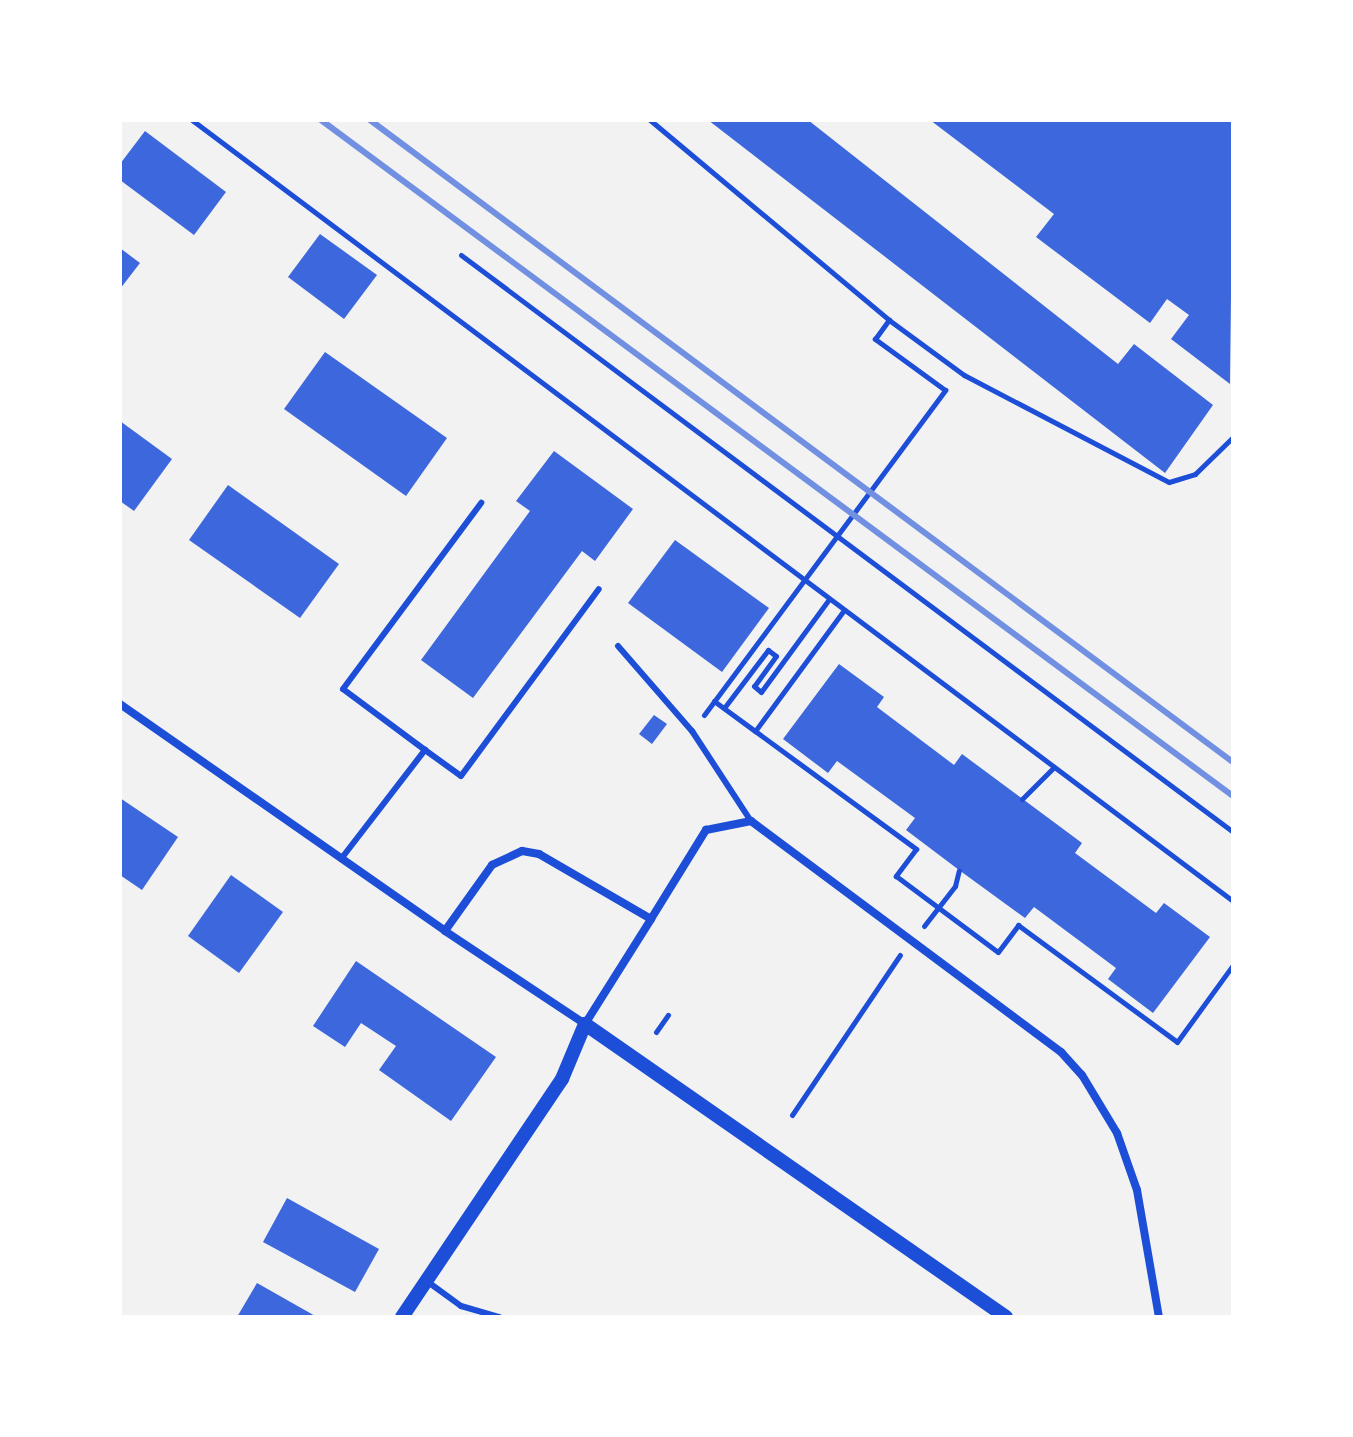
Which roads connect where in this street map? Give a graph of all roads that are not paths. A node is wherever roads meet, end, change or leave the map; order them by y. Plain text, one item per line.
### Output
1 (481, 503) dead end
2 (599, 589) dead end
3 (618, 646) dead end
4 (120, 704) edge
5 (425, 750) junction
6 (751, 821) junction
7 (341, 859) junction
8 (651, 919) junction
9 (445, 931) junction
10 (585, 1024) junction
11 (425, 1280) junction
12 (402, 1317) edge
13 (499, 1317) edge
14 (1006, 1317) edge
15 (1159, 1317) edge

1 - 5 lane
2 - 5 lane
3 - 6 lane
4 - 7 street
5 - 7 lane
6 - 8 street
6 - 15 street
7 - 9 street
8 - 9 street
8 - 10 street
9 - 10 street
10 - 11 street
10 - 14 street
11 - 12 street
11 - 13 lane

